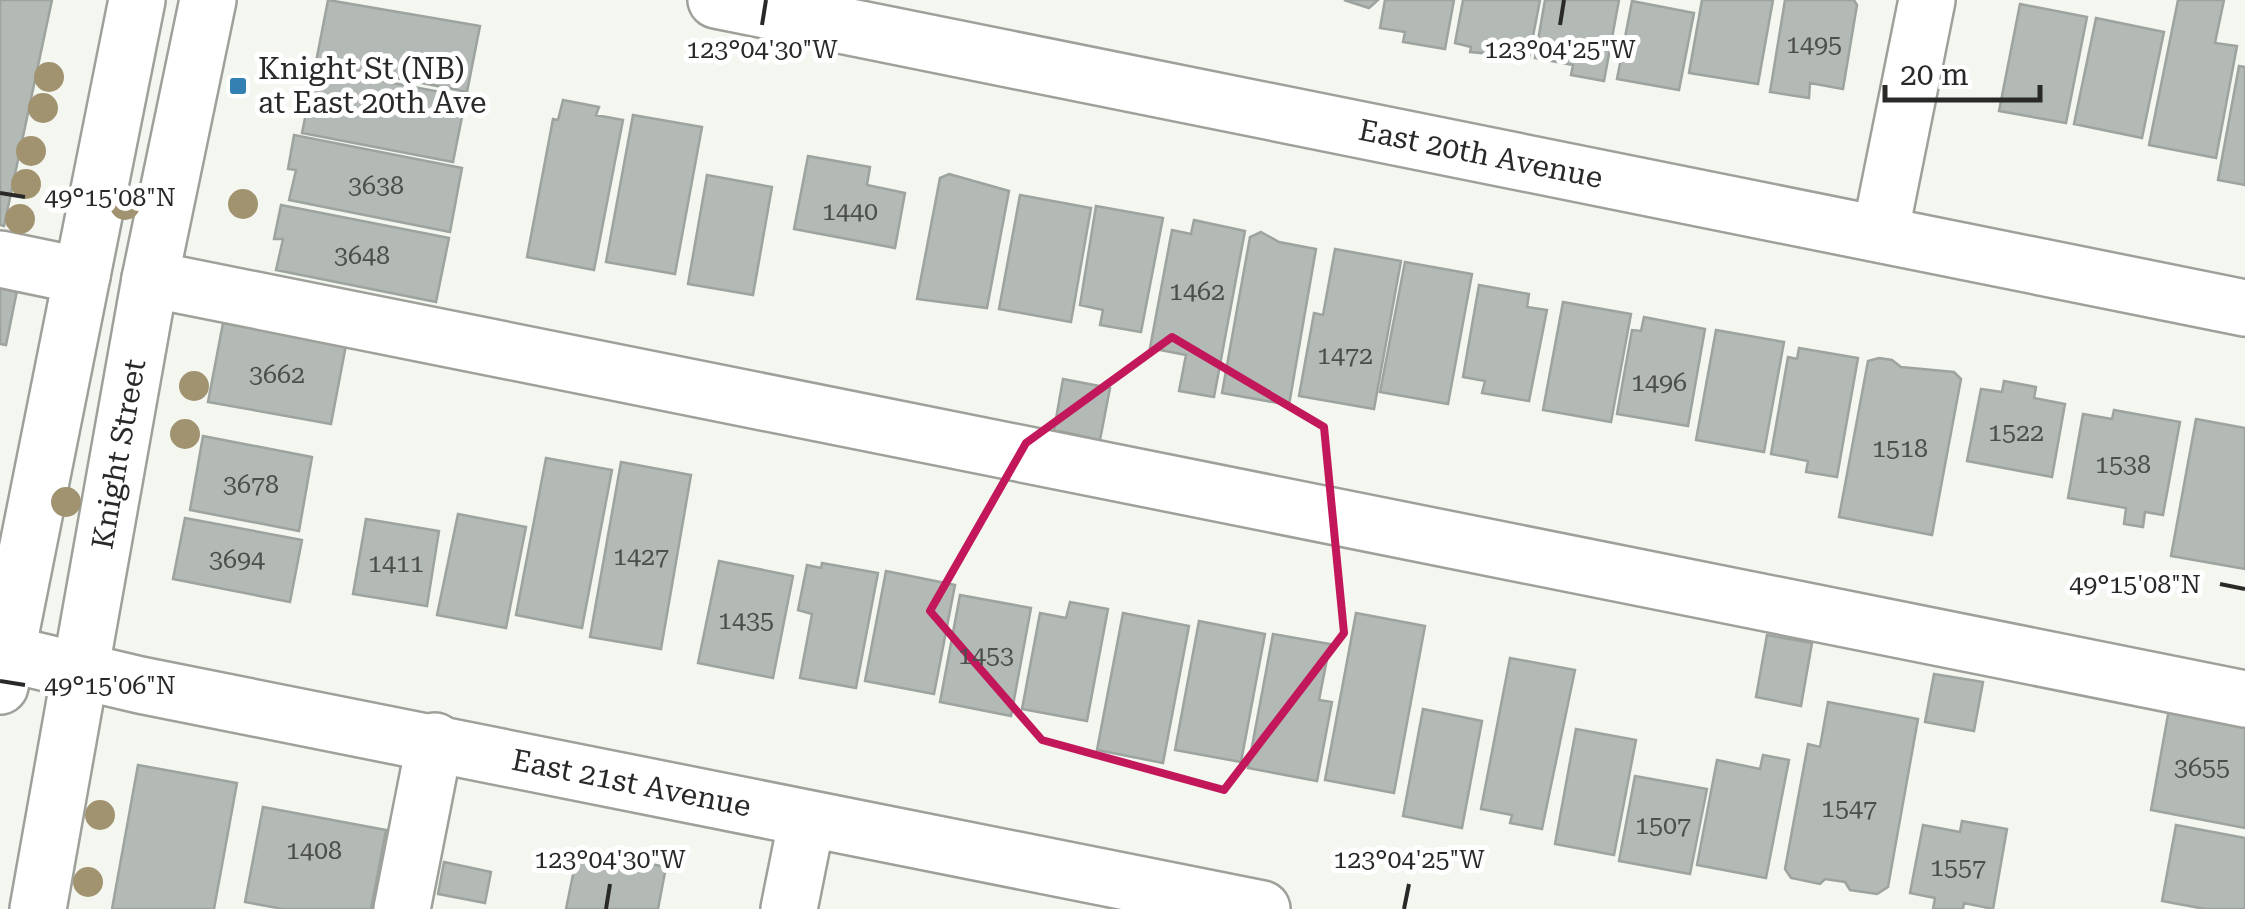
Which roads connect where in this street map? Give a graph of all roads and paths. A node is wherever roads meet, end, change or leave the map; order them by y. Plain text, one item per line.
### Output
1 (137, 0) edge
2 (208, 0) edge
3 (716, 0) edge
4 (1927, 0) edge
5 (1880, 234) junction
6 (0, 260) edge
7 (82, 276) junction
8 (150, 279) junction
9 (2245, 308) edge
10 (2, 664) edge
11 (77, 670) junction
12 (2245, 699) edge
13 (435, 742) junction
14 (806, 819) junction
15 (1198, 903) edge
16 (38, 909) edge
17 (402, 909) edge
18 (789, 909) edge
19 (1262, 909) edge

1 - 7 street
2 - 8 street, Knight Street
3 - 5 street, East 20th Avenue
4 - 5 street
5 - 9 street, East 20th Avenue
6 - 7 street
7 - 10 street
8 - 11 street, Knight Street
8 - 12 street
10 - 11 street, East 21st Avenue
11 - 13 street, East 21st Avenue
11 - 16 street, Knight Street
13 - 14 street, East 21st Avenue
13 - 17 street
14 - 15 street, East 21st Avenue
14 - 18 street
15 - 19 street, East 21st Avenue

